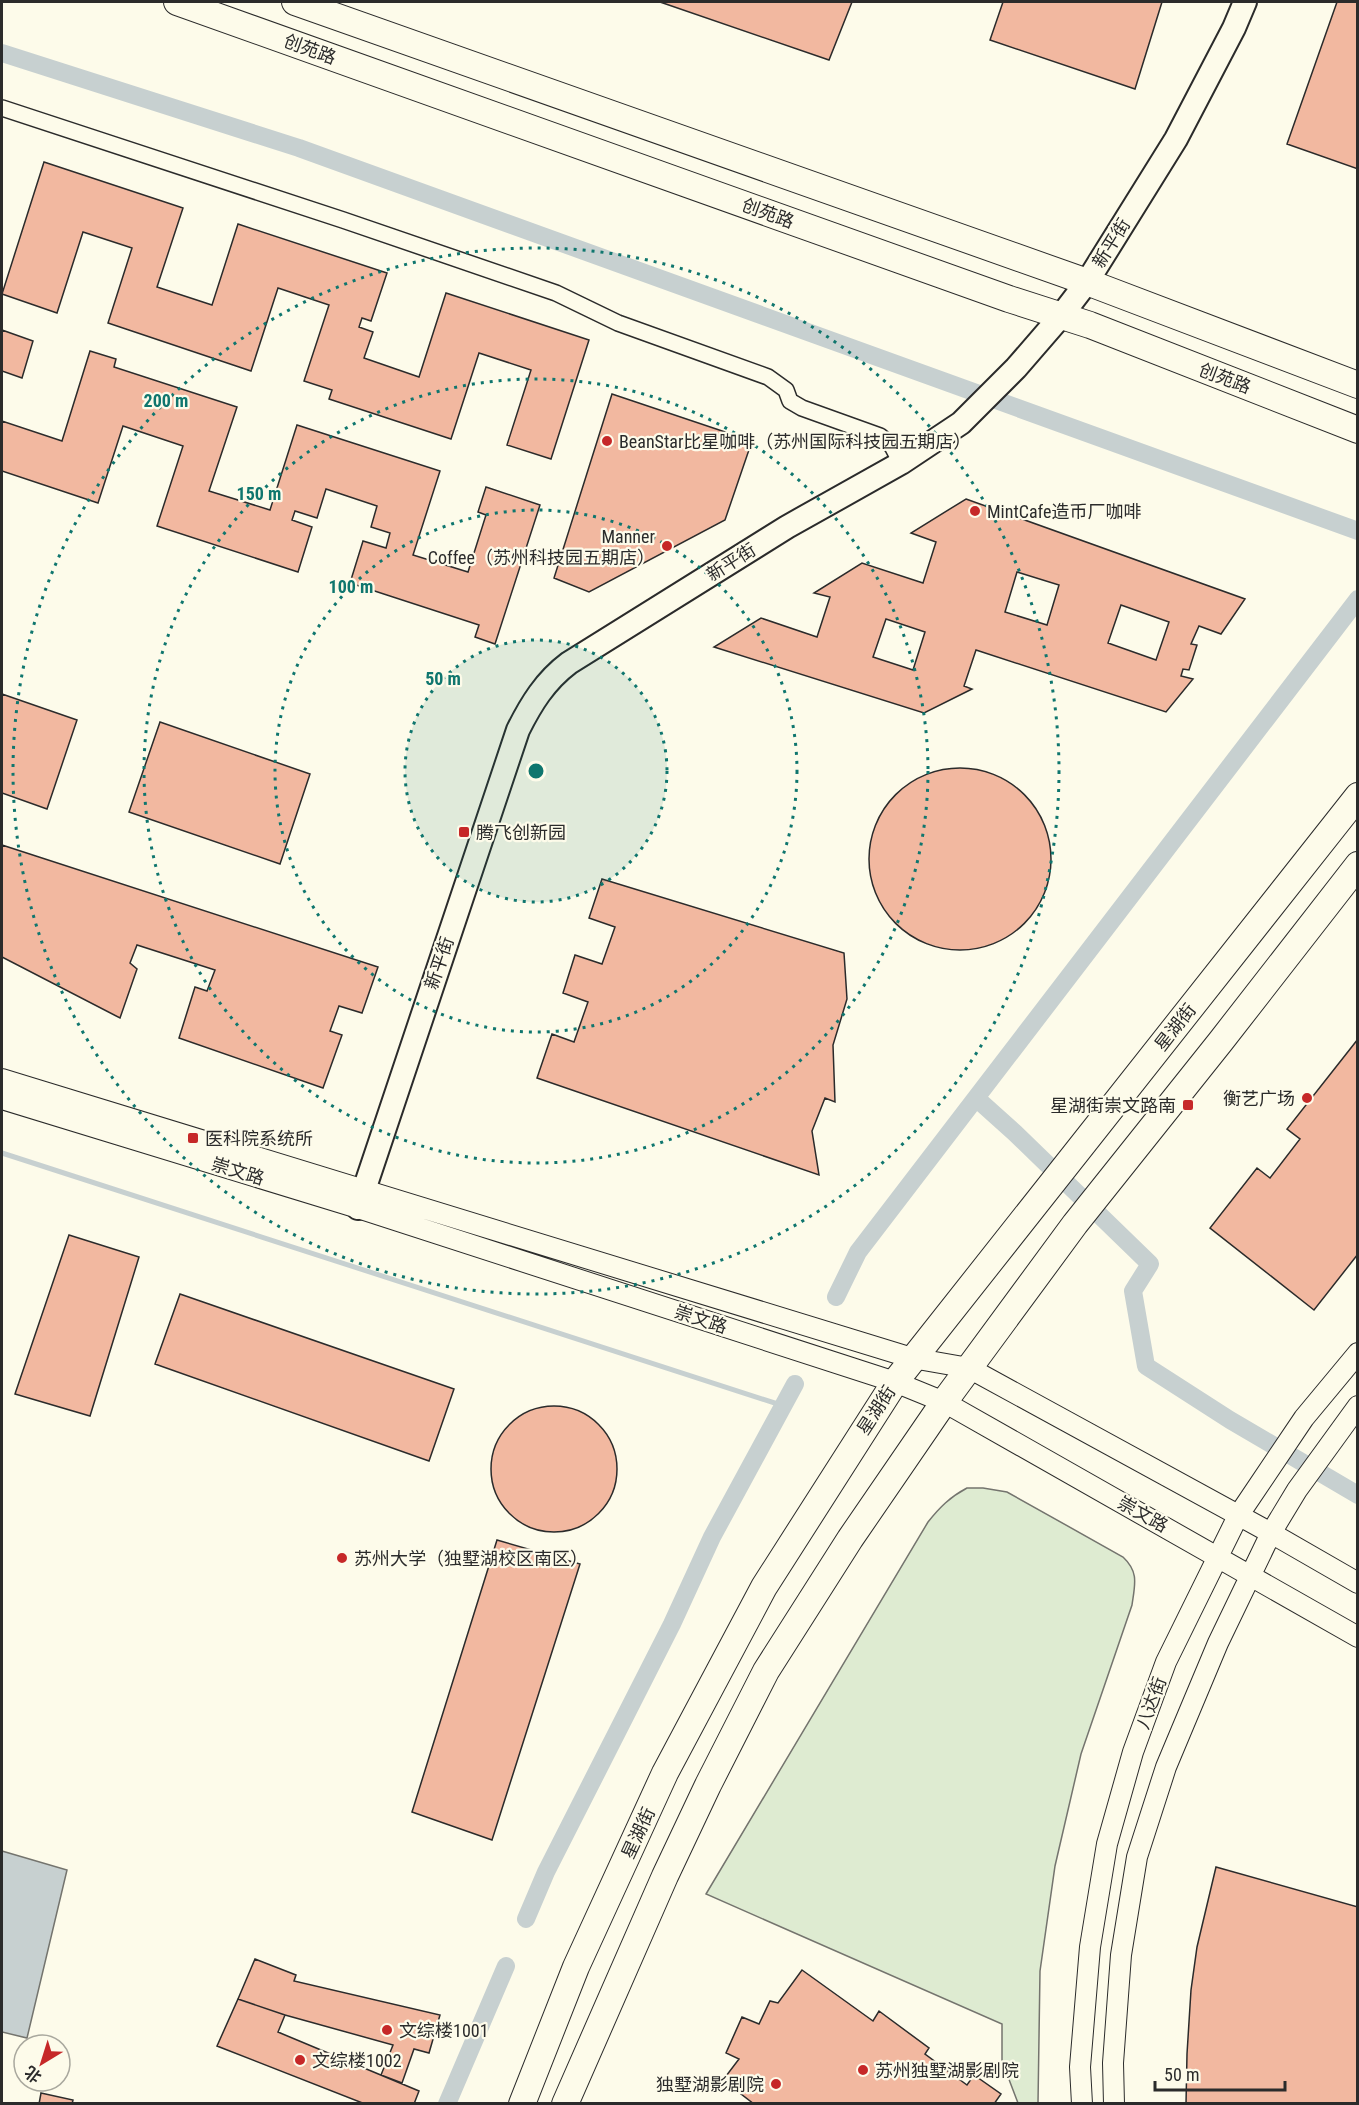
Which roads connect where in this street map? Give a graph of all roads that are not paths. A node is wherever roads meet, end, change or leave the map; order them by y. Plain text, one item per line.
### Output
1 (177, 2) edge
2 (295, 2) edge
3 (1245, 2) edge
4 (2, 108) edge
5 (1087, 282) junction
6 (1061, 316) junction
7 (1358, 385) edge
8 (1358, 430) edge
9 (901, 463) junction
10 (1358, 796) edge
11 (1358, 865) edge
12 (2, 1079) edge
13 (2, 1099) edge
14 (361, 1199) junction
15 (1358, 1353) edge
16 (912, 1358) junction
17 (969, 1368) junction
18 (895, 1382) junction
19 (944, 1402) junction
20 (1358, 1406) edge
21 (1238, 1516) junction
22 (1271, 1533) junction
23 (1219, 1557) junction
24 (1250, 1574) junction
25 (1358, 1583) edge
26 (1358, 1636) edge
27 (572, 2101) edge
28 (522, 2103) edge
29 (1082, 2103) edge
30 (1114, 2103) edge

1 - 6 main road, 创苑路
2 - 5 main road
3 - 5 main road, 新平街
4 - 9 street
5 - 6 main road, 新平街
5 - 7 main road
6 - 8 main road, 创苑路
6 - 9 main road, 新平街
9 - 14 main road, 新平街
10 - 16 main road, 星湖街
11 - 17 main road
12 - 14 street, 崇文路
13 - 14 street, 崇文路
14 - 16 street, 崇文路
14 - 18 street, 崇文路
15 - 21 street, 八达街
16 - 17 street, 崇文路
16 - 18 main road, 星湖街
17 - 19 main road
17 - 21 street, 崇文路
18 - 19 street, 崇文路
18 - 28 main road, 星湖街
19 - 23 street, 崇文路
19 - 27 main road
20 - 22 street, 八达街
21 - 22 street, 崇文路
21 - 23 street, 八达街
22 - 24 street, 八达街
22 - 25 street, 崇文路
23 - 24 street, 崇文路
23 - 29 street, 八达街
24 - 26 street, 崇文路
24 - 30 street, 八达街

